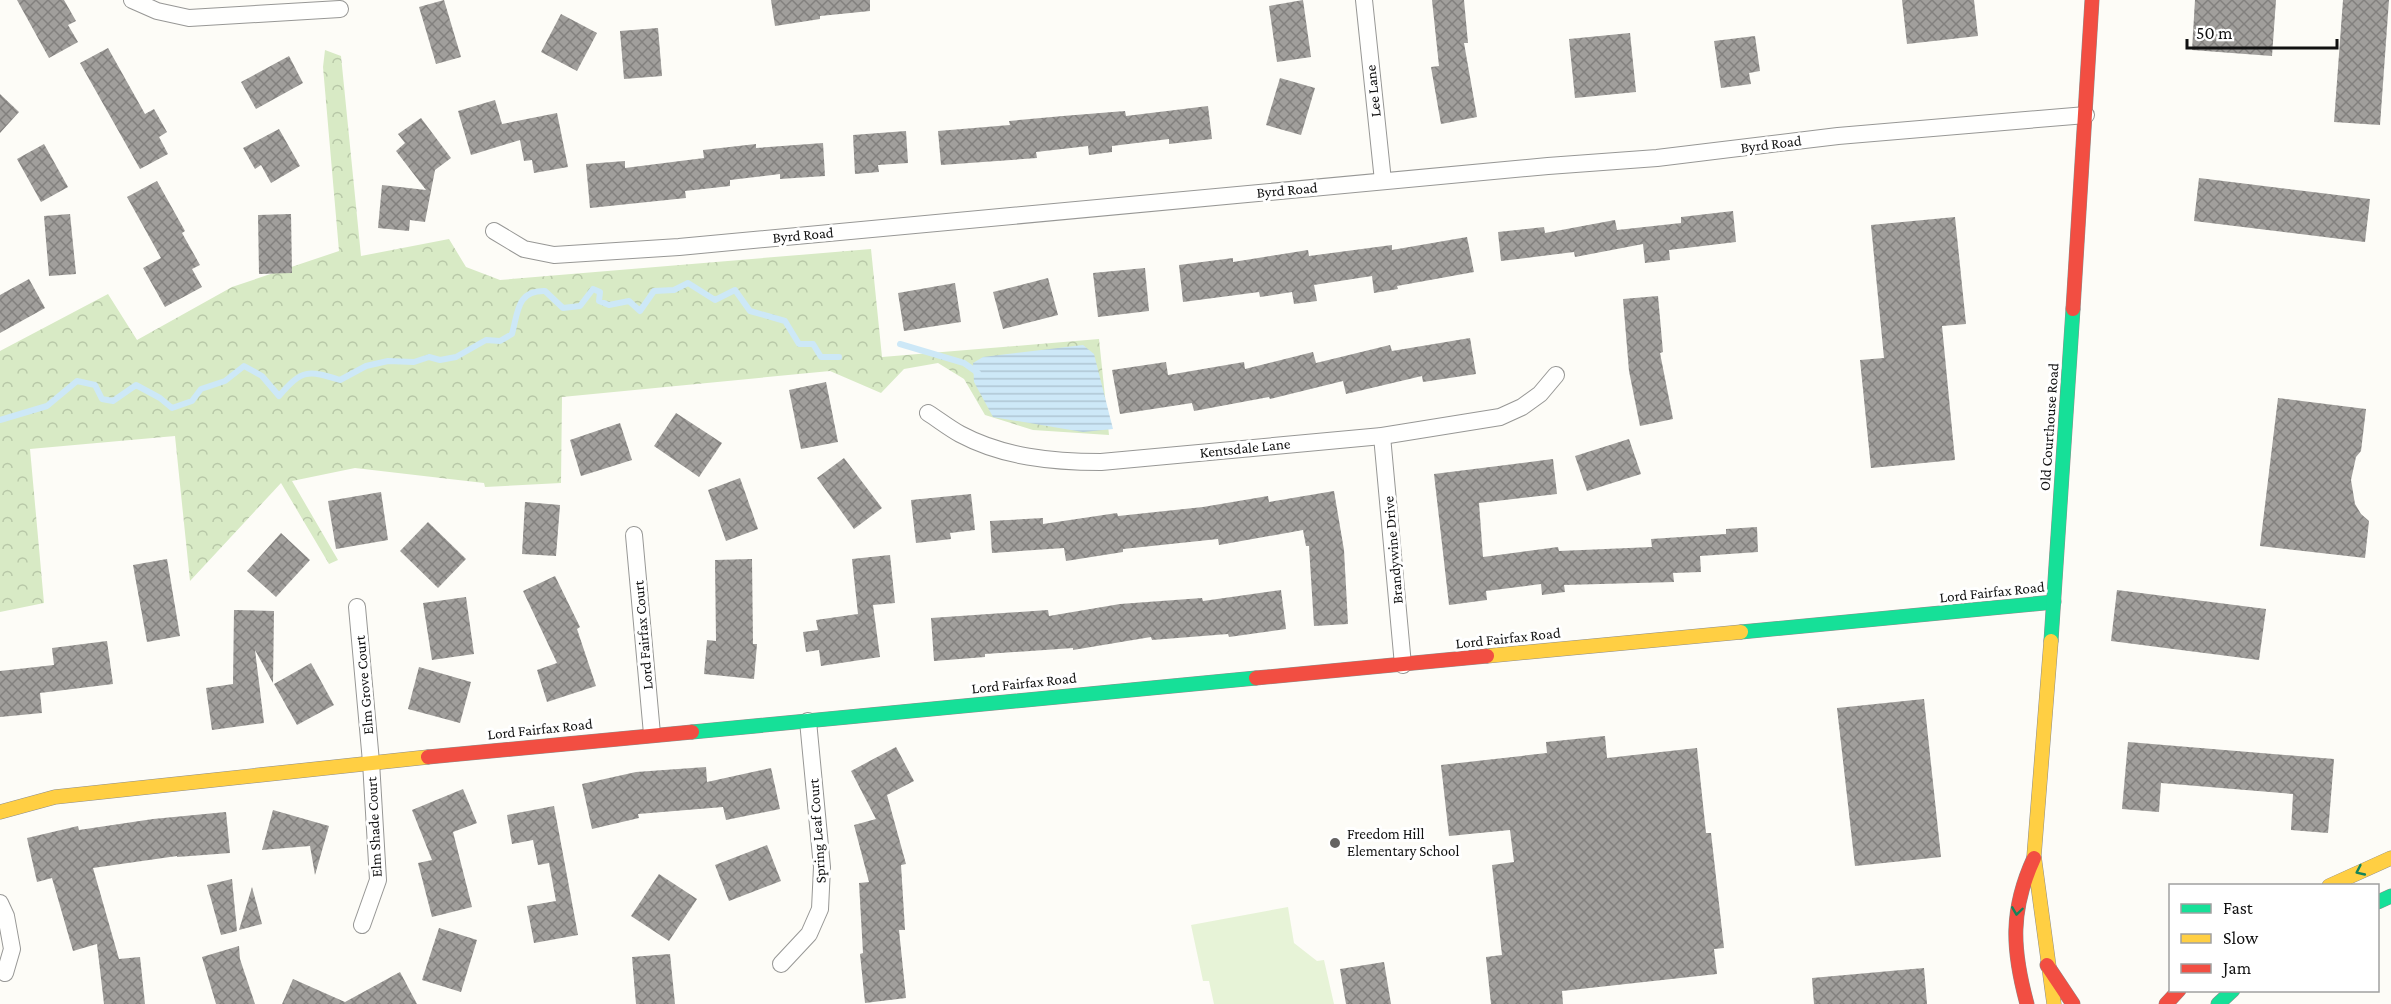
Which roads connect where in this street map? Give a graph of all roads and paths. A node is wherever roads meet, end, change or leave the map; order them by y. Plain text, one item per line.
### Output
1 (132, 0) edge
2 (1364, 0) edge
3 (2092, 0) edge
4 (340, 9) dead end
5 (2086, 115) junction
6 (1383, 181) junction
7 (494, 231) dead end
8 (1556, 375) dead end
9 (928, 413) dead end
10 (1382, 436) junction
11 (634, 535) dead end
12 (2054, 602) junction
13 (357, 607) dead end
14 (1403, 665) junction
15 (808, 721) junction
16 (652, 734) junction
17 (371, 762) junction
18 (0, 812) edge
19 (2034, 856) junction
20 (2391, 858) edge
21 (2331, 884) edge
22 (0, 903) edge
23 (362, 925) dead end
24 (781, 964) dead end
25 (2047, 965) junction
26 (5, 973) dead end
27 (2231, 992) edge
28 (2027, 1004) edge
29 (2054, 1004) edge
30 (2073, 1004) edge
31 (2218, 1004) edge

1 - 4 street
2 - 6 street, Lee Lane
3 - 5 street, Old Courthouse Road
5 - 6 street, Byrd Road
5 - 12 street, Old Courthouse Road
6 - 7 street, Byrd Road
8 - 10 street, Kentsdale Lane
9 - 10 street, Kentsdale Lane
10 - 14 street, Brandywine Drive
11 - 16 street, Lord Fairfax Court
12 - 14 street, Lord Fairfax Road
12 - 19 street, Old Courthouse Road
13 - 17 street, Elm Grove Court
14 - 15 street, Lord Fairfax Road
15 - 16 street, Lord Fairfax Road
15 - 24 street, Spring Leaf Court
16 - 17 street, Lord Fairfax Road
17 - 18 street, Lord Fairfax Road
17 - 23 street, Elm Shade Court
19 - 25 street, Old Courthouse Road
19 -> 28 street, Old Courthouse Road
20 -> 21 street
22 - 26 street
25 - 29 street, Old Courthouse Road
25 - 30 street
27 - 31 street

